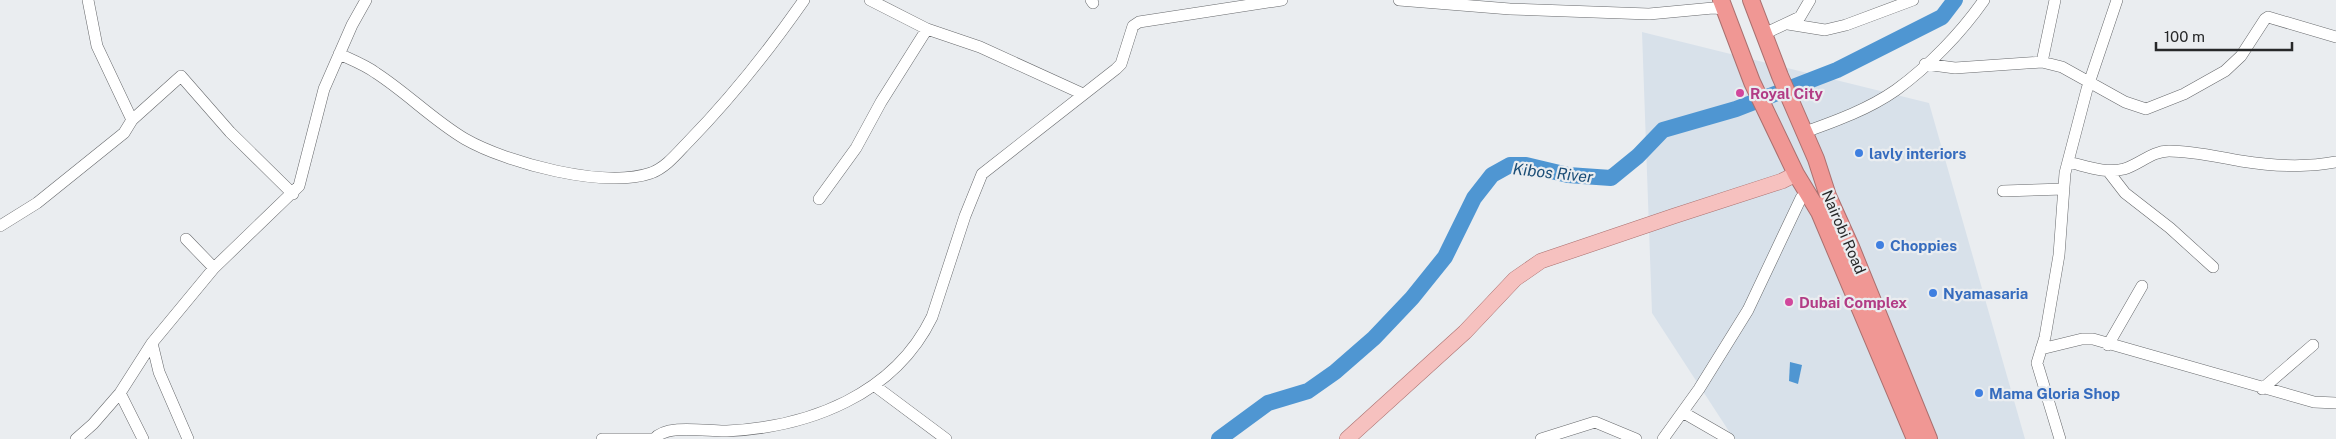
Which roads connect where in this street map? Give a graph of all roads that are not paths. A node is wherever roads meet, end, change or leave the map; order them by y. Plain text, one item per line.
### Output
1 (88, 0) edge
2 (366, 0) edge
3 (804, 0) edge
4 (1282, 0) edge
5 (1398, 0) edge
6 (1751, 0) edge
7 (1810, 0) edge
8 (1913, 0) edge
9 (1984, 0) edge
10 (2055, 0) edge
11 (2118, 0) edge
12 (875, 1) edge
13 (1509, 5) edge
14 (1723, 5) edge
15 (1788, 24) junction
16 (927, 29) junction
17 (1764, 34) junction
18 (2336, 37) edge
19 (339, 54) junction
20 (2042, 62) junction
21 (1925, 64) junction
22 (2088, 83) junction
23 (1083, 94) junction
24 (132, 120) junction
25 (1805, 132) junction
26 (2068, 162) junction
27 (2336, 162) edge
28 (2108, 171) junction
29 (1796, 174) junction
30 (2064, 189) junction
31 (2003, 192) dead end
32 (293, 194) junction
33 (1801, 198) dead end
34 (819, 199) dead end
35 (0, 226) edge
36 (186, 239) dead end
37 (2213, 266) dead end
38 (214, 268) junction
39 (2142, 286) dead end
40 (152, 342) junction
41 (2108, 345) junction
42 (2313, 345) dead end
43 (2041, 349) junction
44 (874, 386) junction
45 (2262, 388) junction
46 (120, 393) junction
47 (2336, 403) edge
48 (1684, 413) junction
49 (76, 439) edge
50 (143, 439) edge
51 (188, 439) edge
52 (602, 439) edge
53 (653, 439) edge
54 (946, 439) edge
55 (1347, 439) edge
56 (1542, 439) edge
57 (1636, 439) edge
58 (1663, 439) edge
59 (1729, 439) edge
60 (1915, 439) edge
61 (1929, 439) edge
62 (2060, 439) edge

1 - 24 street
2 - 19 street
3 - 19 street
4 - 23 street
5 - 13 street
6 - 17 highway, Nairobi Road
7 - 15 street
8 - 15 street
9 - 21 street
10 - 20 street
11 - 22 street
12 - 16 street
13 - 14 street
14 - 29 highway, Nairobi Road
15 - 17 street
16 - 23 street
16 - 34 street
17 - 25 highway, Nairobi Road
18 - 22 street
19 - 32 street
20 - 21 street
20 - 22 street
21 - 25 street
22 - 26 street
23 - 44 street
24 - 32 street
24 - 35 street
25 - 61 highway, Nairobi Road
26 - 28 street
26 - 30 street
27 - 28 street
28 - 37 street
29 - 55 main road
29 - 60 highway, Nairobi Road
30 - 31 street
30 - 43 street
32 - 38 street
33 - 48 street
36 - 38 street
38 - 40 street
39 - 41 street
40 - 46 street
40 - 51 street
41 - 43 street
41 - 45 street
42 - 45 street
43 - 62 street
44 - 53 street
44 - 54 street
45 - 47 street
46 - 49 street
46 - 50 street
48 - 58 street
48 - 59 street
52 - 53 street
56 - 57 street

